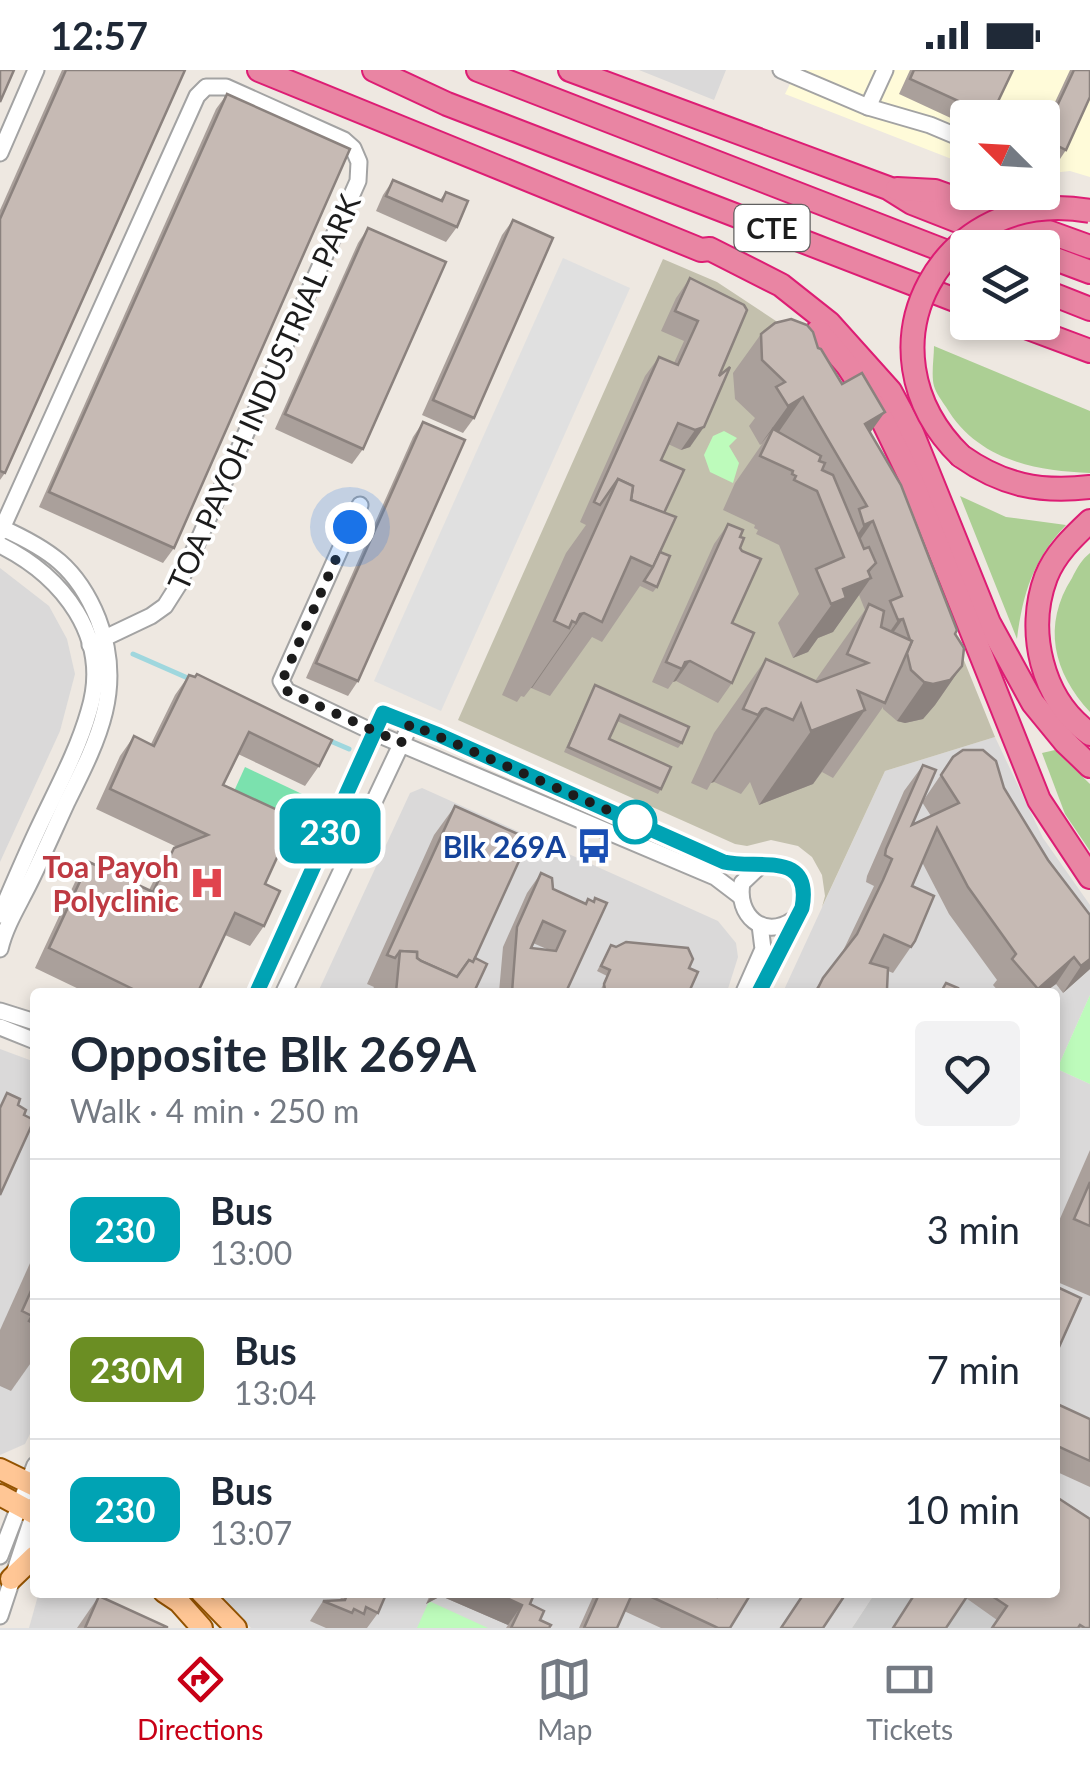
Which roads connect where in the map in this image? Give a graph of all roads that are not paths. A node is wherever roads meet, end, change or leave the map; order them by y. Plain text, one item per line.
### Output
1 (36, 70) edge
2 (260, 70) edge
3 (374, 70) edge
4 (478, 70) edge
5 (570, 70) edge
6 (781, 70) edge
7 (885, 70) edge
8 (868, 108) junction
9 (950, 133) edge
10 (0, 152) edge
11 (888, 188) junction
12 (1090, 211) edge
13 (982, 230) edge
14 (1090, 247) edge
15 (701, 250) junction
16 (950, 253) edge
17 (1060, 261) edge
18 (1090, 272) edge
19 (1060, 297) edge
20 (950, 298) edge
21 (1090, 309) edge
22 (1060, 340) edge
23 (1090, 351) edge
24 (1090, 486) edge
25 (360, 505) dead end
26 (1090, 521) edge
27 (1, 533) edge
28 (98, 641) junction
29 (410, 724) junction
30 (375, 733) junction
31 (1090, 734) edge
32 (401, 743) junction
33 (1090, 766) edge
34 (760, 866) junction
35 (1090, 877) edge
36 (740, 896) junction
37 (0, 915) edge
38 (795, 918) junction
39 (760, 925) junction
40 (0, 950) edge
41 (259, 988) edge
42 (286, 988) edge
43 (746, 988) edge
44 (761, 988) edge
45 (0, 1011) edge
46 (30, 1020) edge
47 (0, 1027) edge
48 (30, 1039) edge
49 (0, 1469) edge
50 (30, 1477) edge
51 (25, 1508) edge
52 (0, 1556) edge
53 (30, 1561) edge
54 (11, 1579) junction
55 (172, 1598) edge
56 (207, 1598) edge
57 (0, 1616) edge
58 (202, 1628) edge
59 (236, 1628) edge

1 - 10 street
2 - 15 highway
3 - 20 highway, CTE
4 - 16 highway, CTE
5 - 11 highway
6 - 8 street
7 - 8 street
8 - 9 street
11 - 13 highway
11 - 14 highway
12 - 24 highway, bridge
15 - 33 highway
15 - 35 highway
17 - 18 highway
19 - 21 highway
22 - 23 highway
25 - 30 street
26 - 31 highway
27 - 28 street
27 - 28 street, TOA PAYOH INDUSTRIAL PARK
28 - 37 street
28 - 40 street
29 - 30 street
29 - 32 street
29 - 34 street
30 - 32 street
30 - 41 street
32 - 36 street
32 - 42 street
34 - 36 street
34 - 38 street
36 - 39 street
38 - 39 street
38 - 44 street
39 - 43 street
45 - 46 street
47 - 48 street
49 - 50 main road
51 - 52 street
51 - 54 street
53 - 54 main road
54 - 57 street
55 - 58 main road
56 - 59 main road

